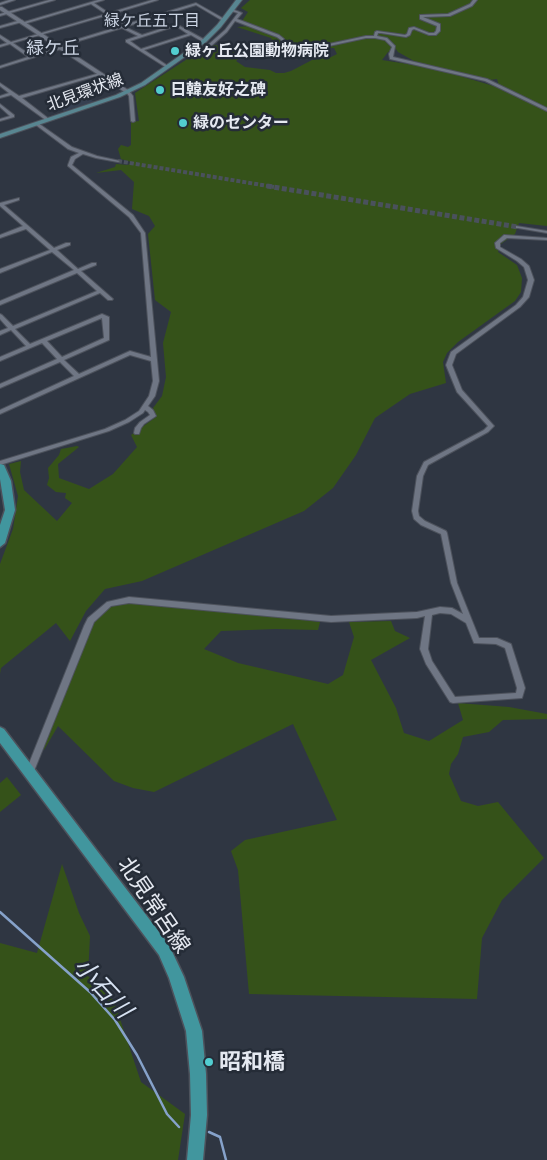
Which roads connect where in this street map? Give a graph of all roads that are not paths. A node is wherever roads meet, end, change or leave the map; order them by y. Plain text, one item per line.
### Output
1 (14, 0) edge
2 (53, 0) edge
3 (102, 0) edge
4 (156, 0) edge
5 (239, 0) edge
6 (474, 0) edge
7 (90, 3) junction
8 (0, 4) edge
9 (0, 8) edge
10 (232, 10) junction
11 (8, 13) junction
12 (109, 14) junction
13 (0, 15) edge
14 (224, 20) junction
15 (235, 20) junction
16 (22, 22) junction
17 (125, 26) junction
18 (0, 27) edge
19 (40, 34) junction
20 (191, 34) junction
21 (0, 36) edge
22 (141, 36) junction
23 (375, 37) junction
24 (204, 41) junction
25 (10, 43) junction
26 (0, 46) edge
27 (60, 47) junction
28 (194, 49) junction
29 (141, 50) junction
30 (31, 57) junction
31 (0, 59) edge
32 (8, 64) junction
33 (0, 67) edge
34 (167, 67) junction
35 (101, 74) junction
36 (0, 84) edge
37 (128, 92) junction
38 (12, 93) junction
39 (0, 97) edge
40 (18, 98) junction
41 (0, 105) edge
42 (547, 110) edge
43 (0, 120) edge
44 (48, 120) junction
45 (133, 122) dead end
46 (37, 124) junction
47 (0, 136) edge
48 (82, 152) junction
49 (118, 161) tunnel mouth
50 (18, 199) dead end
51 (0, 205) edge
52 (26, 227) junction
53 (518, 227) tunnel mouth
54 (547, 232) edge
55 (0, 237) edge
56 (547, 239) edge
57 (68, 244) dead end
58 (54, 249) junction
59 (94, 264) dead end
60 (78, 270) junction
61 (0, 271) edge
62 (102, 291) junction
63 (110, 299) dead end
64 (0, 303) edge
65 (0, 316) edge
66 (12, 328) junction
67 (0, 333) edge
68 (43, 341) junction
69 (30, 346) junction
70 (61, 359) junction
71 (0, 360) edge
72 (154, 360) junction
73 (78, 377) junction
74 (0, 386) edge
75 (145, 407) junction
76 (0, 412) edge
77 (138, 433) dead end
78 (0, 462) edge
79 (0, 468) edge
80 (4, 497) edge
81 (0, 542) edge
82 (429, 612) junction
83 (469, 621) junction
84 (0, 733) edge
85 (30, 771) junction
86 (195, 1160) edge

1 - 8 street
2 - 11 street
3 - 7 street
4 - 12 street
5 - 10 main road, 北見環状線
6 - 23 street
7 - 12 street
7 - 16 street
9 - 11 street
10 - 14 main road, 北見環状線
10 - 15 street
11 - 13 street
11 - 16 street
12 - 17 street
12 - 19 street
14 - 17 street
14 - 24 main road, 北見環状線
15 - 23 street
15 - 28 street
16 - 18 street
16 - 19 street
17 - 22 street
17 - 27 street
19 - 25 street
19 - 27 street
20 - 22 street
20 - 24 street
20 - 29 street
21 - 25 street
22 - 29 street
23 - 42 street
24 - 28 main road, 北見環状線
25 - 26 street
25 - 30 street
27 - 30 street
27 - 35 street
28 - 34 main road, 北見環状線
29 - 34 street
30 - 32 street
31 - 32 street
32 - 33 street
34 - 37 main road, 北見環状線
35 - 37 street
35 - 40 street
36 - 38 street
37 - 44 main road, 北見環状線
37 - 45 street
38 - 39 street
38 - 40 street
40 - 44 street
41 - 43 street
44 - 46 main road, 北見環状線
46 - 47 main road, 北見環状線
46 - 48 street
48 - 49 street
48 - 72 street
50 - 51 street
51 - 52 street
52 - 55 street
52 - 58 street
53 - 54 street
56 - 83 street
57 - 58 street
58 - 60 street
58 - 61 street
59 - 60 street
60 - 62 street
60 - 64 street
62 - 63 street
62 - 66 street
65 - 66 street
66 - 67 street
66 - 69 street
68 - 69 street
68 - 70 street
68 - 70 street
69 - 71 street
70 - 73 street
70 - 74 street
72 - 73 street
72 - 75 street
73 - 76 street
75 - 77 street
75 - 78 street
79 - 80 main road
80 - 81 main road
82 - 83 street
82 - 83 street
82 - 85 street
84 - 85 main road, 北見常呂線
85 - 86 main road, 北見常呂線

